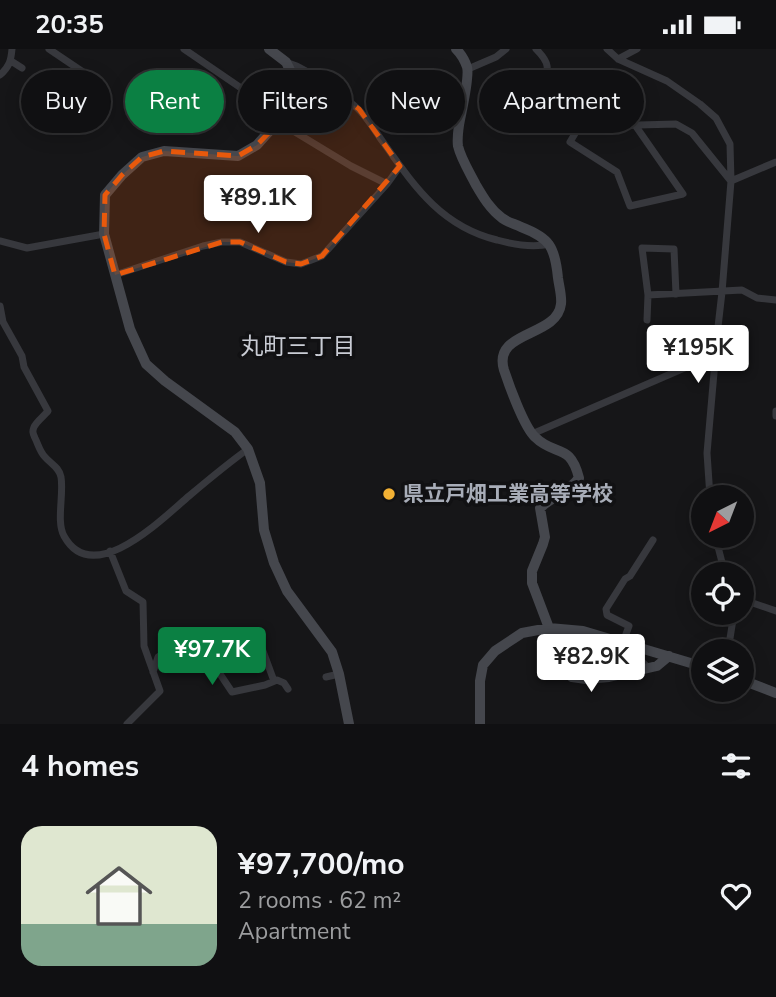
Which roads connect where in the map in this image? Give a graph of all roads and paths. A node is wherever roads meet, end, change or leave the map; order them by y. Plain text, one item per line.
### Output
1 (12, 49) edge
2 (48, 49) edge
3 (184, 49) edge
4 (269, 49) edge
5 (456, 49) edge
6 (491, 49) edge
7 (506, 49) edge
8 (537, 49) edge
9 (607, 49) edge
10 (637, 49) edge
11 (496, 57) junction
12 (618, 59) junction
13 (11, 61) junction
14 (286, 62) junction
15 (22, 68) dead end
16 (468, 69) junction
17 (80, 70) edge
18 (290, 70) edge
19 (306, 70) edge
20 (547, 70) edge
21 (0, 75) edge
22 (238, 86) edge
23 (352, 104) edge
24 (644, 125) edge
25 (268, 133) edge
26 (297, 133) edge
27 (575, 133) edge
28 (641, 133) edge
29 (776, 162) edge
30 (400, 166) junction
31 (731, 181) junction
32 (387, 184) junction
33 (104, 234) junction
34 (0, 241) edge
35 (550, 244) junction
36 (115, 275) junction
37 (722, 292) junction
38 (676, 294) junction
39 (648, 295) junction
40 (776, 300) edge
41 (0, 306) edge
42 (647, 320) dead end
43 (718, 327) junction
44 (532, 434) junction
45 (248, 449) junction
46 (709, 485) edge
47 (653, 540) dead end
48 (110, 551) junction
49 (754, 603) edge
50 (776, 611) edge
51 (549, 628) junction
52 (626, 634) dead end
53 (620, 650) dead end
54 (670, 656) junction
55 (211, 660) junction
56 (691, 663) edge
57 (649, 668) junction
58 (153, 673) junction
59 (339, 674) junction
60 (326, 677) dead end
61 (274, 681) junction
62 (754, 685) edge
63 (288, 689) dead end
64 (776, 693) edge
65 (127, 724) edge
66 (349, 724) edge
67 (480, 724) edge

1 - 13 street
2 - 17 street
3 - 22 street
4 - 14 street
5 - 16 street
6 - 11 street
7 - 11 street
8 - 20 street
9 - 12 street
10 - 12 street
11 - 16 street
12 - 31 street
13 - 15 street
13 - 21 street
14 - 18 street
14 - 19 street
16 - 35 street
23 - 30 street
24 - 31 street
25 - 33 street
26 - 32 street
27 - 28 street
29 - 31 street
30 - 32 street
30 - 35 street
31 - 37 street
32 - 36 street
33 - 34 street
33 - 36 street
35 - 44 street
36 - 45 street
37 - 38 street
37 - 40 street
37 - 43 street
38 - 39 street
38 - 39 street
39 - 42 street
41 - 48 street
43 - 44 street
43 - 46 street
44 - 51 street
45 - 48 street
45 - 59 street
47 - 52 street
48 - 58 street
49 - 50 street
51 - 54 street
51 - 57 street
51 - 67 street
53 - 57 street
54 - 56 street
54 - 57 street
55 - 58 street
55 - 61 street
55 - 61 street
58 - 65 street
59 - 60 street
59 - 66 street
61 - 63 street
62 - 64 street

